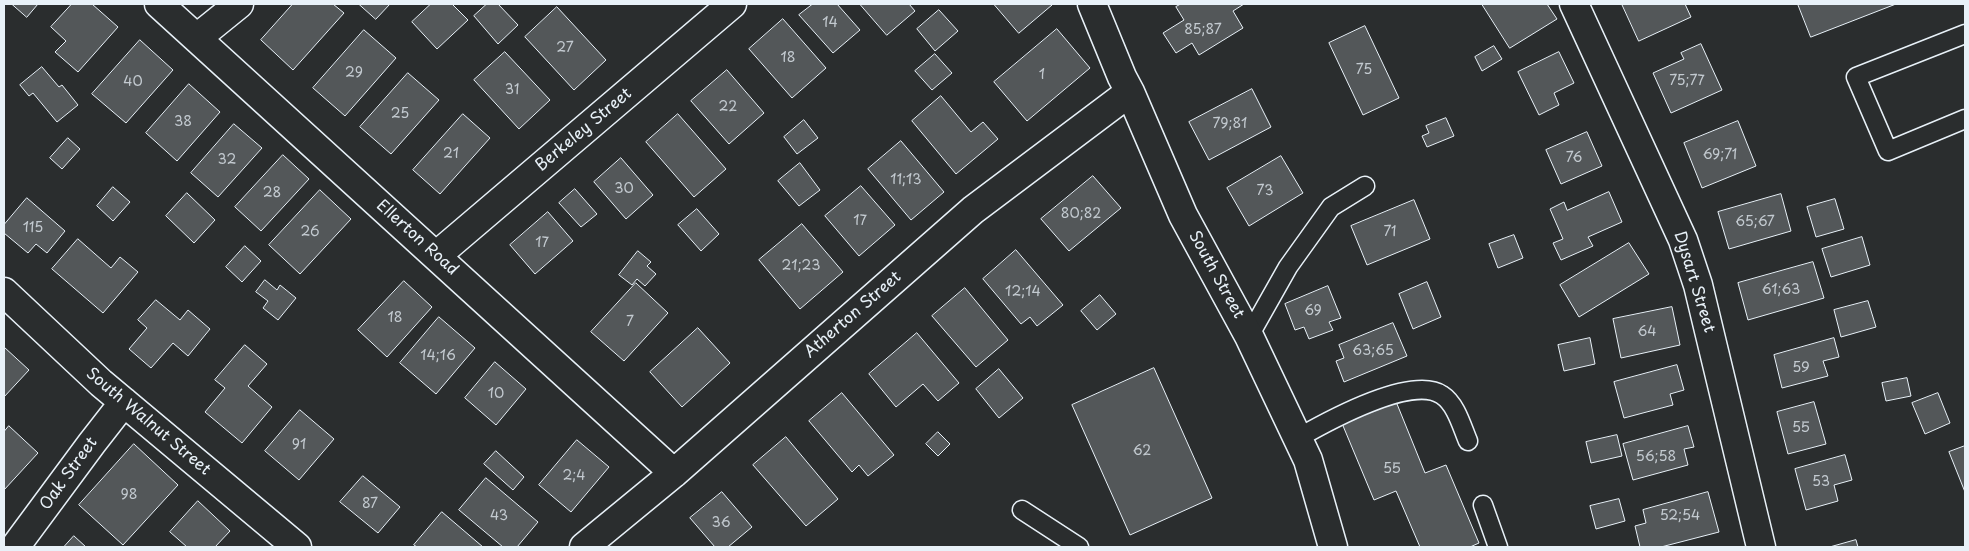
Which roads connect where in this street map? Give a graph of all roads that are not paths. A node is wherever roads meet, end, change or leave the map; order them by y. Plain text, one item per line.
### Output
1 (159, 4) edge
2 (239, 4) edge
3 (732, 4) edge
4 (1092, 4) edge
5 (1574, 4) edge
6 (1965, 34) edge
7 (197, 38) junction
8 (1130, 92) junction
9 (1965, 119) edge
10 (1365, 186) dead end
11 (436, 256) junction
12 (4, 292) edge
13 (1249, 336) junction
14 (124, 402) junction
15 (1298, 438) junction
16 (1468, 441) dead end
17 (674, 473) junction
18 (1482, 505) dead end
19 (1022, 510) dead end
20 (15, 547) edge
21 (297, 547) edge
22 (584, 547) edge
23 (1080, 547) edge
24 (1333, 547) edge
25 (1498, 547) edge
26 (1761, 547) edge

1 - 7 street, Ellerton Road
2 - 7 street
3 - 11 street, Berkeley Street
4 - 8 street, South Street
5 - 26 street, Dysart Street
6 - 9 lane
7 - 11 street, Ellerton Road
8 - 13 street, South Street
8 - 17 street, Atherton Street
10 - 13 lane
11 - 17 street, Ellerton Road
12 - 14 street, South Walnut Street
13 - 15 street, South Street
14 - 20 street, Oak Street
14 - 21 street, South Walnut Street
15 - 16 lane
15 - 24 street, South Street
17 - 22 street, Atherton Street
18 - 25 lane
19 - 23 lane

